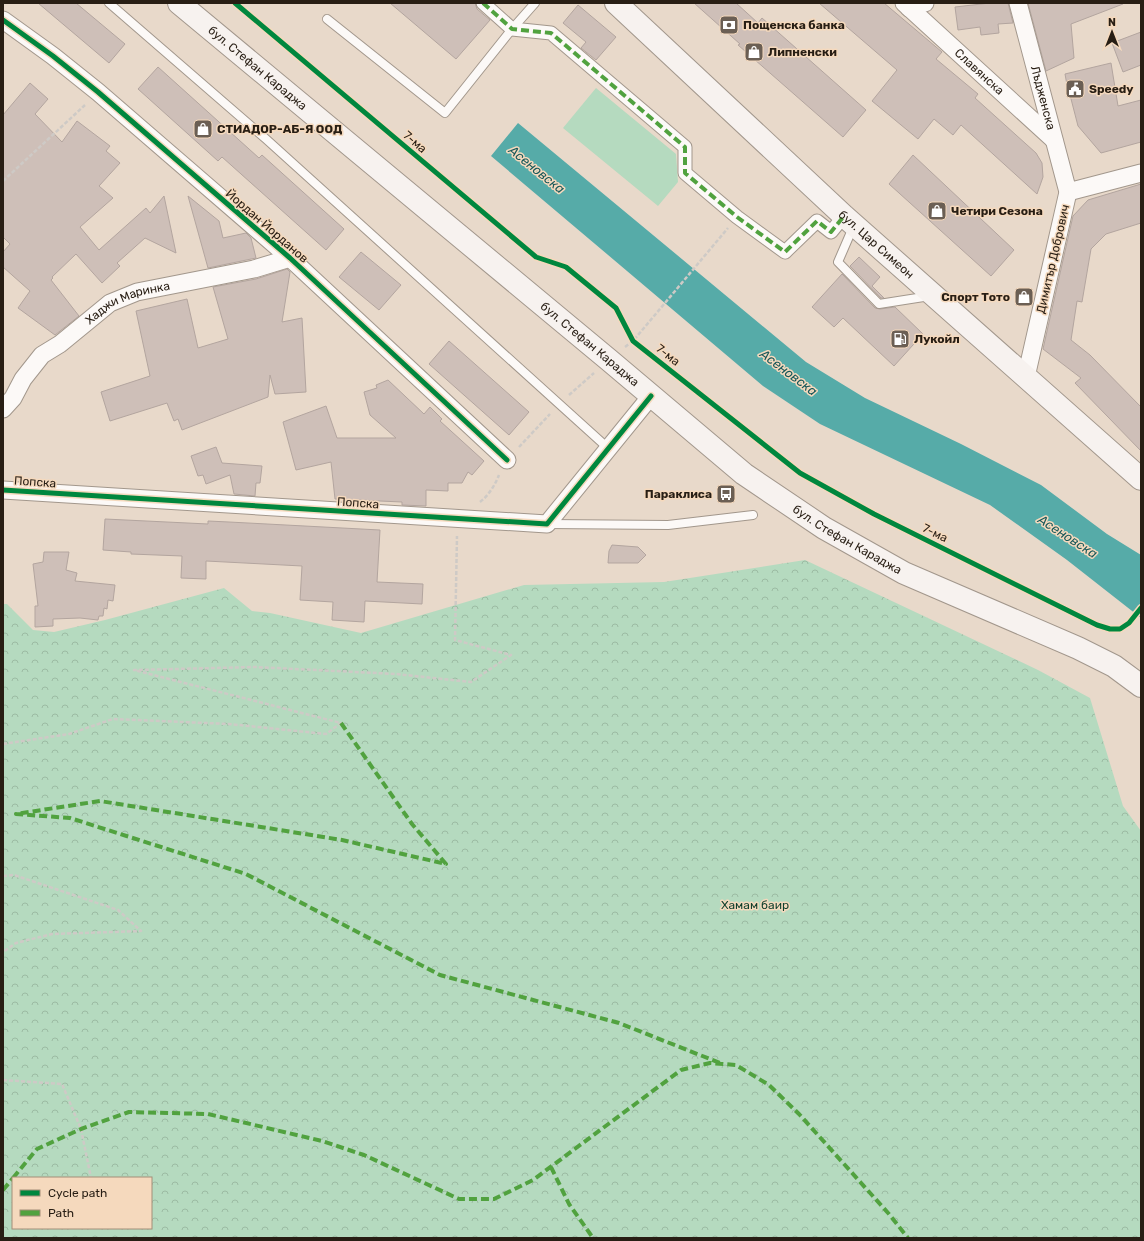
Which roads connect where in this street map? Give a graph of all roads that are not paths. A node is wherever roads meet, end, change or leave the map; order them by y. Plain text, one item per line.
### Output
1 (109, 3) edge
2 (179, 3) edge
3 (483, 3) edge
4 (535, 3) edge
5 (616, 3) edge
6 (1018, 3) edge
7 (913, 5) edge
8 (327, 19) dead end
9 (3, 20) edge
10 (512, 29) junction
11 (1054, 140) junction
12 (1141, 173) edge
13 (1068, 192) junction
14 (849, 220) junction
15 (290, 258) junction
16 (934, 296) junction
17 (1026, 377) junction
18 (651, 396) junction
19 (3, 409) edge
20 (609, 449) junction
21 (507, 460) road end
22 (1136, 469) edge
23 (3, 490) edge
24 (753, 515) dead end
25 (547, 524) junction
26 (1141, 686) edge

1 - 20 lane
2 - 18 main road, бул. Стефан Караджа
3 - 10 street
4 - 10 lane
5 - 14 main road, бул. Цар Симеон
6 - 11 street, Лъдженска
7 - 11 street, Славянска
8 - 10 lane
9 - 15 street, Йордан Йорданов
10 - 14 street
11 - 13 street, Лъдженска
12 - 13 street, Димитър Добрович
13 - 17 street, Димитър Добрович
14 - 16 main road, бул. Цар Симеон
14 - 16 lane
15 - 19 street, Хаджи Маринка
15 - 21 street, Йордан Йорданов
16 - 17 main road, бул. Цар Симеон
17 - 22 main road, бул. Цар Симеон
18 - 20 street
18 - 26 main road, бул. Стефан Караджа
20 - 25 street
23 - 25 street, Попска
24 - 25 lane

